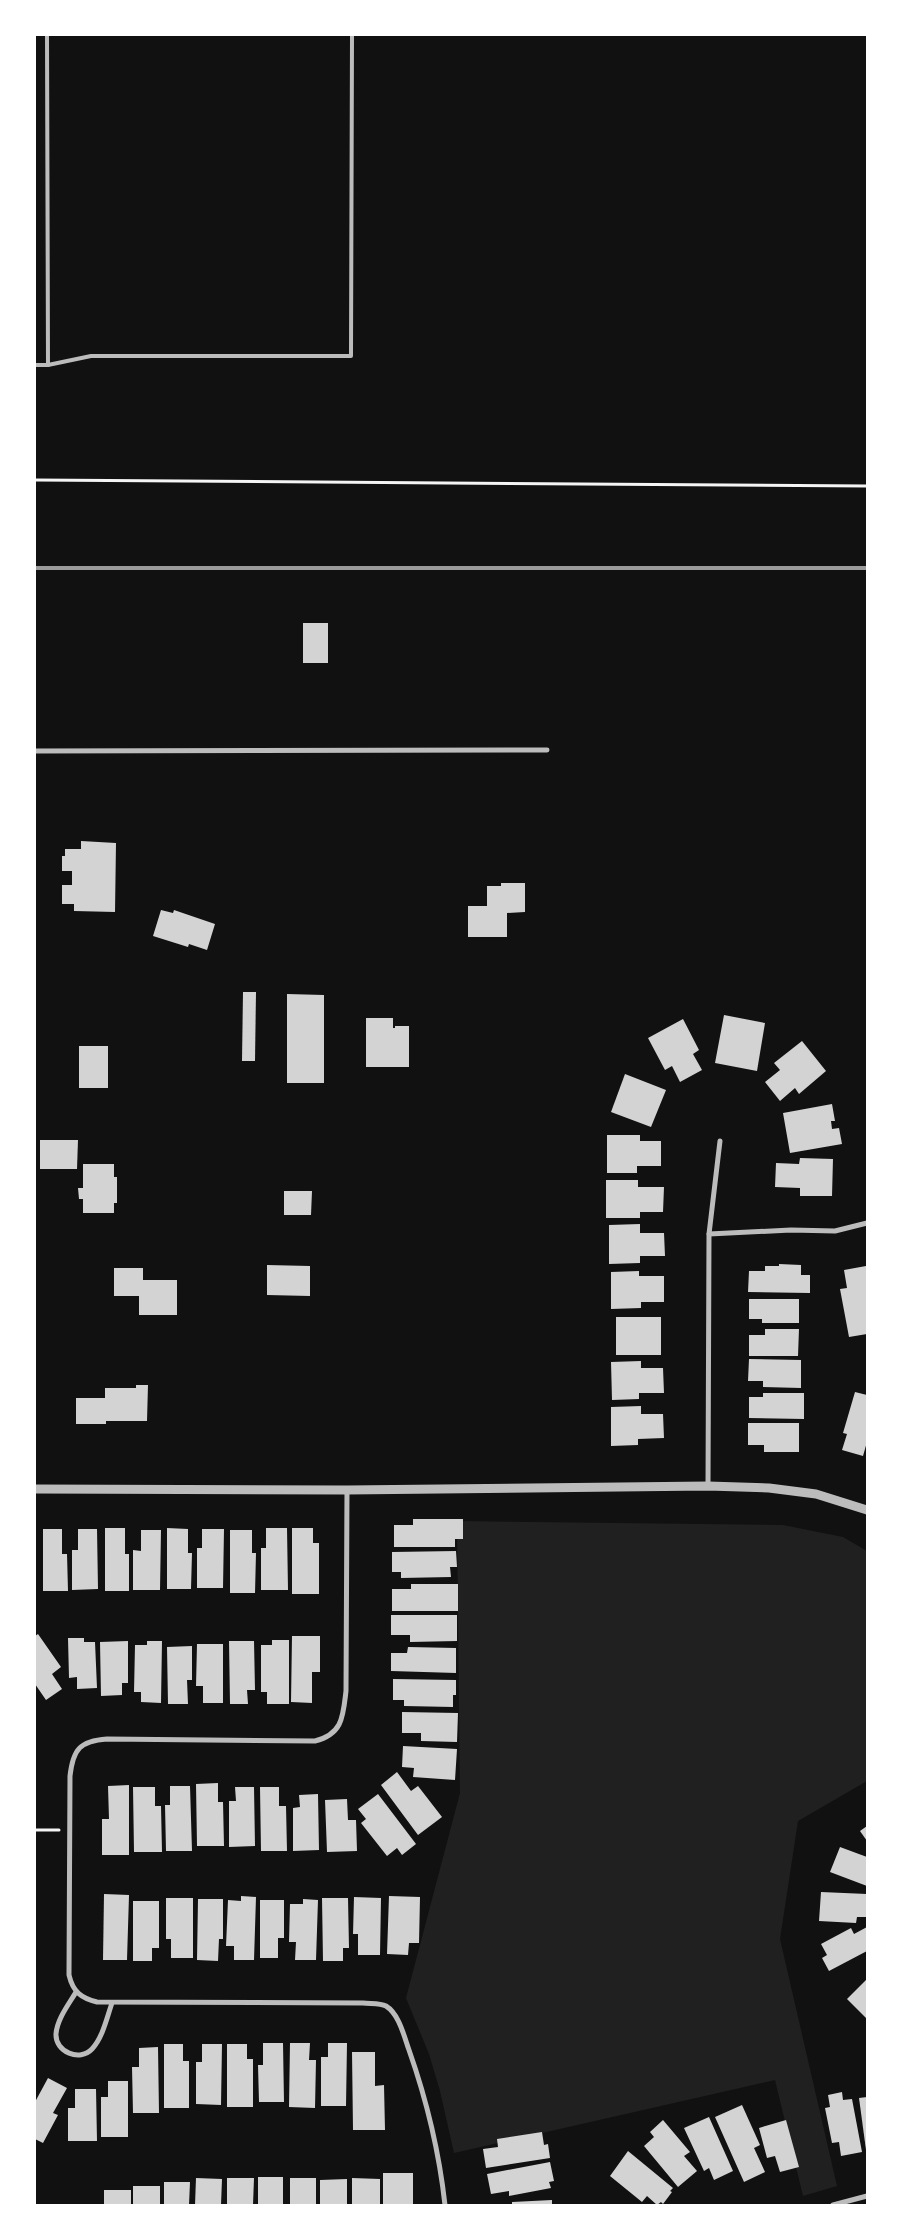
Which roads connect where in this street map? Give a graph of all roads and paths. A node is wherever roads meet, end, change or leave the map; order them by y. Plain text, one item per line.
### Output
1 (47, 35) edge
2 (352, 35) edge
3 (35, 365) edge
4 (48, 365) junction
5 (35, 480) edge
6 (867, 486) edge
7 (547, 750) dead end
8 (35, 751) edge
9 (720, 1141) dead end
10 (867, 1223) edge
11 (709, 1234) junction
12 (708, 1486) junction
13 (35, 1489) edge
14 (347, 1490) junction
15 (867, 1510) edge
16 (35, 1830) edge
17 (70, 1830) junction
18 (76, 1992) junction
19 (112, 2003) junction
20 (867, 2196) edge
21 (848, 2203) edge
22 (445, 2205) edge
23 (832, 2205) edge

1 - 4 lane
2 - 4 lane
3 - 4 lane
5 - 6 path
7 - 8 street
9 - 11 street
10 - 11 street
11 - 12 street
12 - 14 street
12 - 15 street
13 - 14 street
14 - 17 street
16 - 17 path
17 - 18 street
18 - 19 street
18 - 19 street
19 - 22 street
20 - 21 street
21 - 23 street

